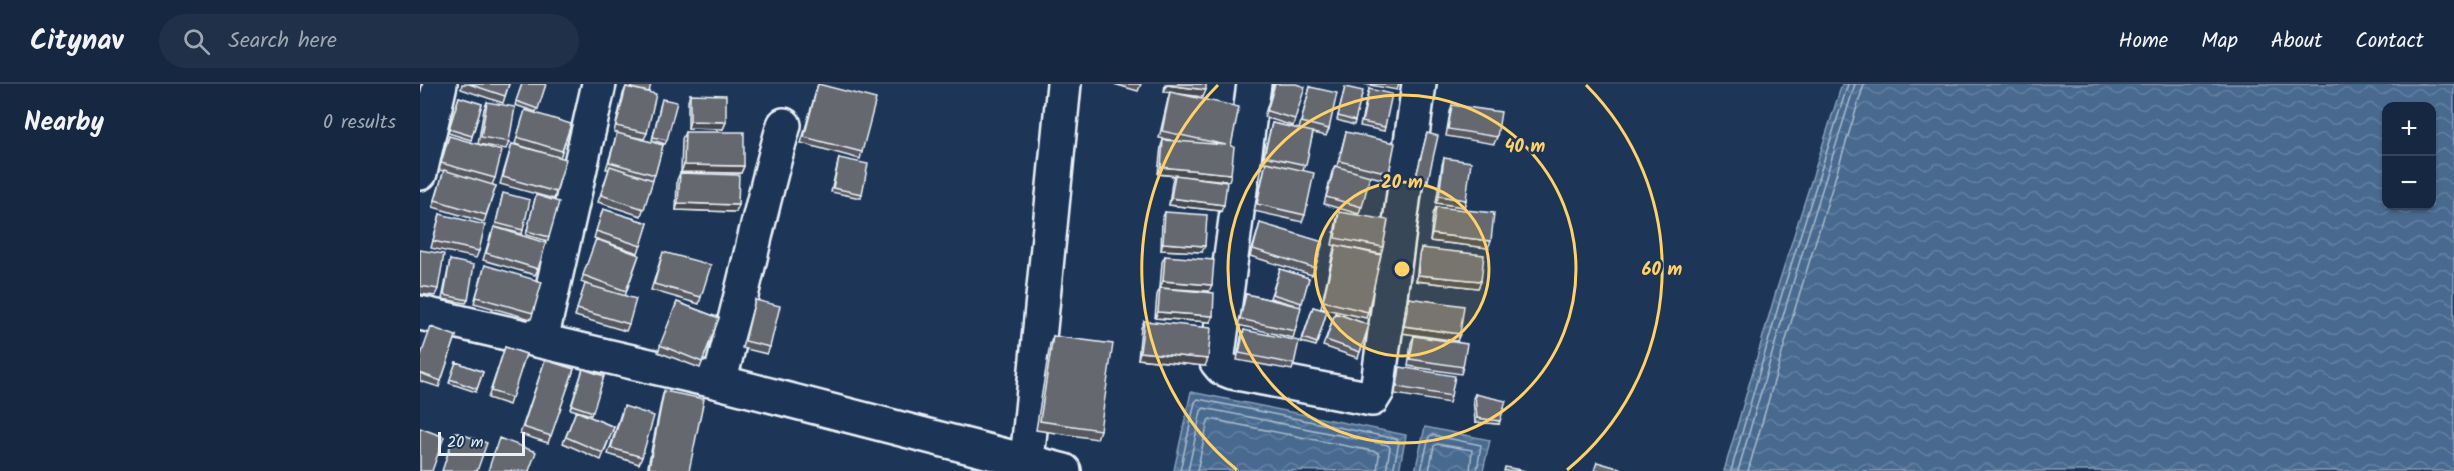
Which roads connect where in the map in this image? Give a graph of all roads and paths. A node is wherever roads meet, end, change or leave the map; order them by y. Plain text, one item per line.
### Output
1 (440, 84) edge
2 (598, 84) edge
3 (1064, 84) edge
4 (1254, 84) edge
5 (1419, 84) edge
6 (784, 125) dead end
7 (420, 172) edge
8 (420, 313) edge
9 (541, 340) junction
10 (719, 382) junction
11 (1028, 461) junction
12 (1064, 471) edge

1 - 7 street
2 - 9 street
3 - 11 street
4 - 5 street
6 - 10 street
8 - 9 street
9 - 10 street
10 - 11 street
11 - 12 street

